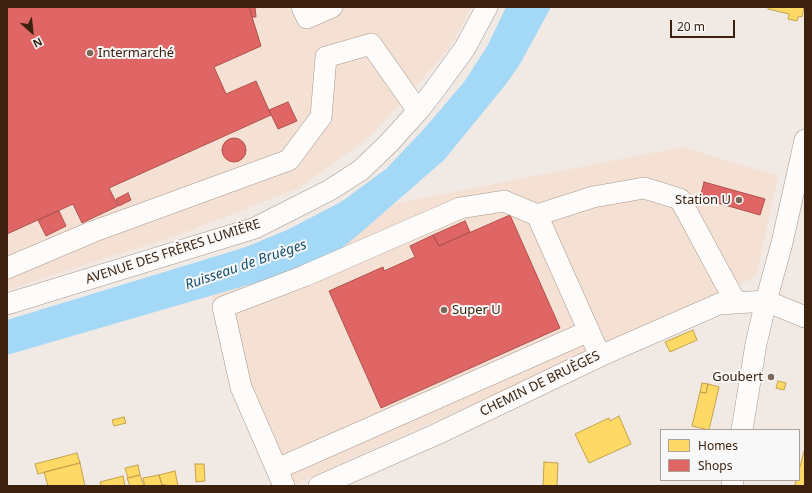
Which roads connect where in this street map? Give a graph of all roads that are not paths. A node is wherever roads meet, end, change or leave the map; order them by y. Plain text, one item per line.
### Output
1 (302, 7) edge
2 (332, 7) edge
3 (487, 7) edge
4 (418, 111) junction
5 (805, 140) edge
6 (537, 215) junction
7 (7, 268) edge
8 (766, 301) junction
9 (736, 303) junction
10 (7, 304) edge
11 (805, 317) edge
12 (589, 331) junction
13 (600, 356) junction
14 (409, 411) junction
15 (742, 429) edge
16 (426, 439) junction
17 (280, 478) edge
18 (319, 486) edge

1 - 2 street
3 - 4 street, AVENUE DES FRÈRES LUMIÈRE
4 - 7 street
4 - 10 street, AVENUE DES FRÈRES LUMIÈRE
5 - 8 street
6 - 9 street
6 - 12 street
6 - 17 street
8 - 9 street, CHEMIN DE BRUÈGES
8 - 11 street
8 - 15 street
9 - 13 street, CHEMIN DE BRUÈGES
12 - 13 street
12 - 14 street
13 - 16 street, CHEMIN DE BRUÈGES
14 - 16 street
14 - 17 street
16 - 18 street, CHEMIN DE BRUÈGES

